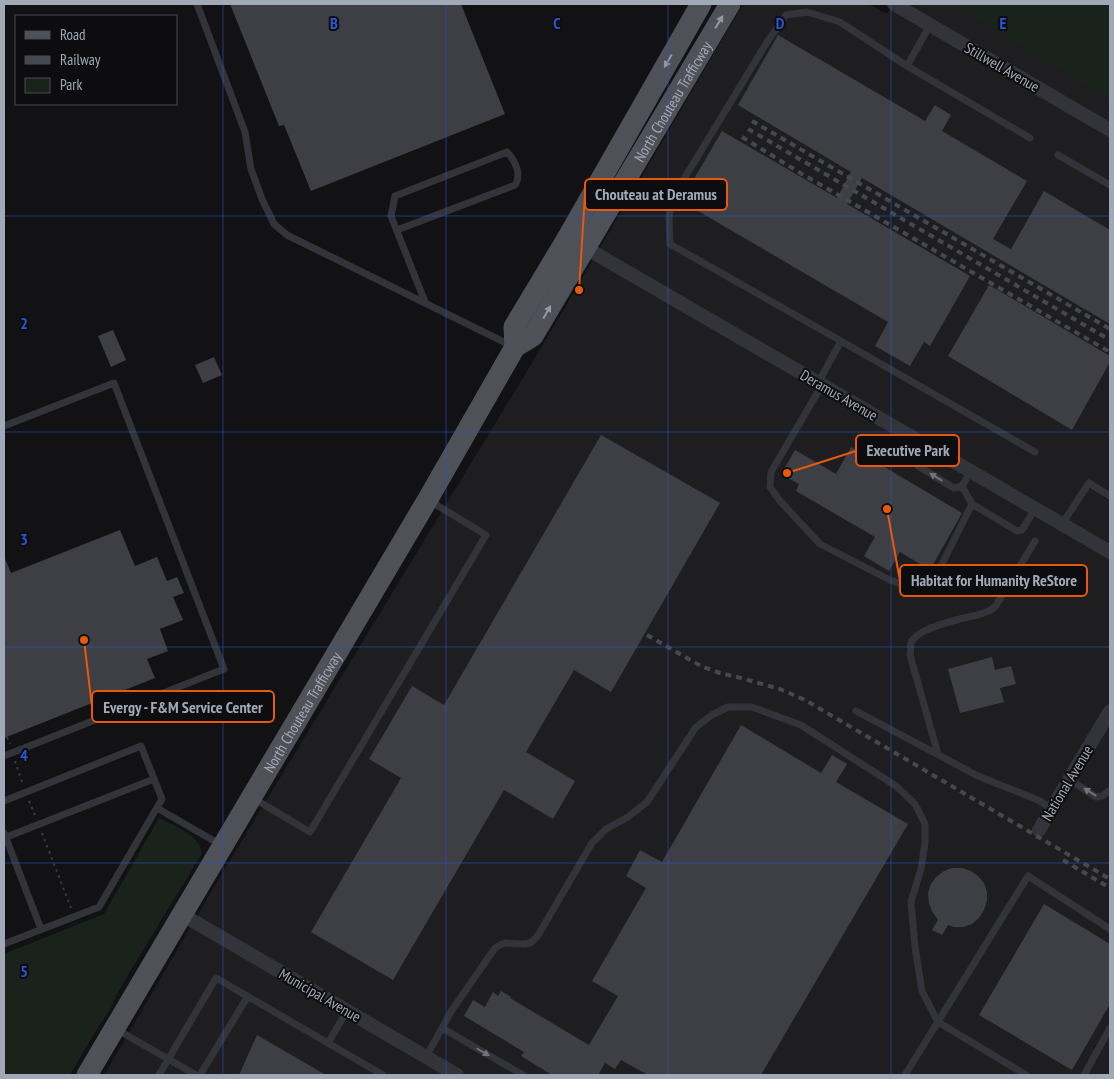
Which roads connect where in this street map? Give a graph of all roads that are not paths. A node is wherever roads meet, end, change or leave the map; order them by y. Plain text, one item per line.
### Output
1 (197, 4) edge
2 (701, 4) edge
3 (730, 4) edge
4 (894, 4) edge
5 (930, 25) junction
6 (907, 66) junction
7 (1110, 130) edge
8 (1030, 138) dead end
9 (1058, 155) dead end
10 (1110, 185) edge
11 (397, 230) junction
12 (576, 242) junction
13 (425, 302) junction
14 (841, 340) junction
15 (515, 347) junction
16 (820, 384) junction
17 (4, 426) edge
18 (925, 445) junction
19 (1035, 452) dead end
20 (971, 472) junction
21 (958, 487) junction
22 (1110, 496) edge
23 (428, 499) junction
24 (972, 504) junction
25 (1035, 509) junction
26 (1062, 524) junction
27 (1035, 540) dead end
28 (1110, 552) edge
29 (856, 711) dead end
30 (1110, 711) edge
31 (938, 754) junction
32 (4, 756) edge
33 (154, 779) junction
34 (1070, 779) junction
35 (1110, 790) edge
36 (252, 797) junction
37 (4, 801) edge
38 (157, 808) junction
39 (1052, 809) junction
40 (1039, 830) dead end
41 (4, 836) edge
42 (223, 846) junction
43 (183, 915) junction
44 (1110, 929) edge
45 (41, 930) junction
46 (4, 944) edge
47 (248, 996) junction
48 (346, 1011) junction
49 (938, 1022) junction
50 (442, 1028) junction
51 (1110, 1028) edge
52 (116, 1029) junction
53 (328, 1043) junction
54 (426, 1057) junction
55 (168, 1059) junction
56 (88, 1075) edge
57 (159, 1075) edge
58 (196, 1075) edge
59 (200, 1075) edge
60 (383, 1075) edge
61 (457, 1075) edge
62 (523, 1075) edge
63 (904, 1075) edge
64 (1026, 1075) edge
65 (1084, 1075) edge

1 - 13 lane
2 -> 12 main road, North Chouteau Trafficway
12 -> 3 main road, North Chouteau Trafficway
4 - 5 street, Stillwell Avenue
5 - 6 lane
5 - 7 street, Stillwell Avenue
6 - 8 lane
6 - 14 lane
9 - 10 lane
11 - 11 lane
11 - 13 lane
12 - 15 main road, North Chouteau Trafficway
12 - 16 street, Deramus Avenue
13 - 15 lane
14 - 16 lane
14 - 19 lane
15 - 23 main road, North Chouteau Trafficway
16 - 18 street, Deramus Avenue
16 - 24 lane
17 - 32 lane
18 - 20 street, Deramus Avenue
21 -> 18 lane
20 - 21 lane
20 - 25 street, Deramus Avenue
21 - 24 lane
22 - 26 lane
23 - 36 main road, North Chouteau Trafficway
23 - 36 lane
24 - 25 lane
25 - 26 street, Deramus Avenue
26 - 28 street, Deramus Avenue
27 - 31 lane
29 - 31 lane
30 - 34 street, National Avenue
31 - 39 lane
33 - 37 lane
33 - 38 lane
33 - 41 lane
35 -> 34 lane
34 - 39 street, National Avenue
36 - 42 main road, North Chouteau Trafficway
38 - 42 lane
38 - 45 lane
39 - 40 street, National Avenue
41 - 45 lane
42 - 43 main road, North Chouteau Trafficway
43 - 48 street, Municipal Avenue
43 - 52 main road, North Chouteau Trafficway
44 - 49 lane
45 - 46 lane
47 - 53 lane
47 - 55 lane
47 - 59 lane
48 - 53 lane
48 - 54 street, Municipal Avenue
49 - 50 lane
49 - 63 lane
49 - 64 lane
50 - 54 lane
50 -> 62 lane
51 - 65 lane
52 - 55 lane
52 - 56 main road, North Chouteau Trafficway
53 - 60 lane
54 - 61 street, Municipal Avenue
55 - 57 lane
55 - 58 lane

